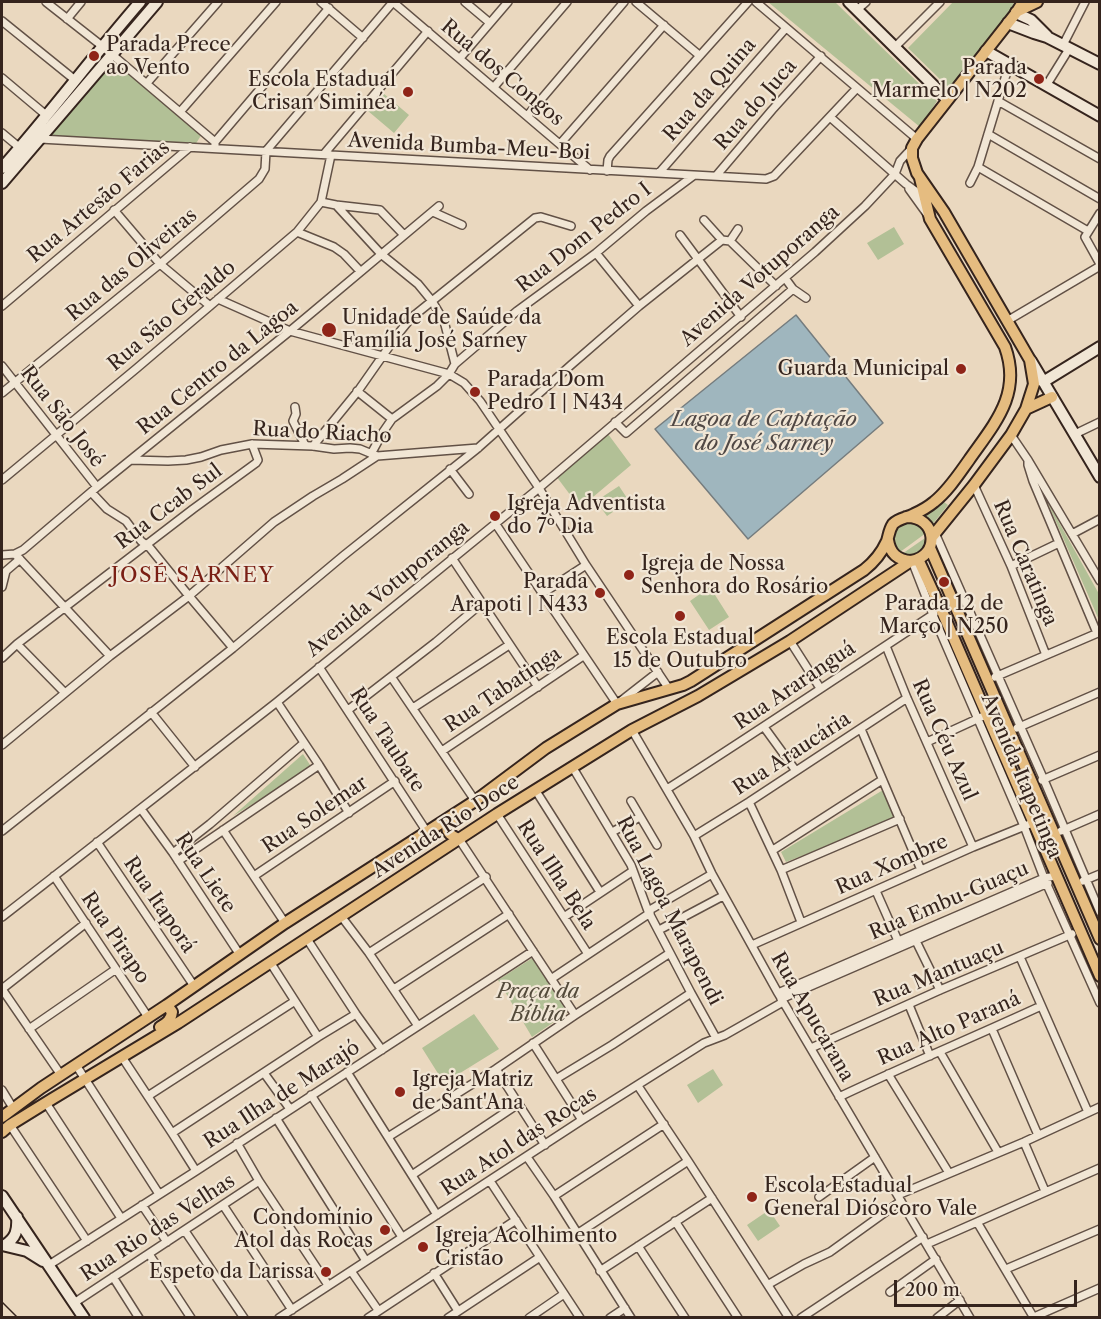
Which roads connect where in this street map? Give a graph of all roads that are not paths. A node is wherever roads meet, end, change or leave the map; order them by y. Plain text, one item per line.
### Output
1 (46, 2) edge
2 (81, 2) edge
3 (140, 2) edge
4 (157, 2) edge
5 (218, 2) edge
6 (276, 2) edge
7 (321, 2) edge
8 (393, 2) edge
9 (465, 2) edge
10 (508, 2) edge
11 (567, 2) edge
12 (624, 2) edge
13 (636, 2) edge
14 (748, 2) edge
15 (756, 2) edge
16 (849, 2) edge
17 (866, 2) edge
18 (940, 2) edge
19 (1023, 2) edge
20 (1037, 2) edge
21 (1085, 2) edge
22 (329, 8) junction
23 (857, 10) junction
24 (1016, 13) junction
25 (67, 19) junction
26 (2, 21) edge
27 (490, 23) junction
28 (1008, 23) junction
29 (664, 25) junction
30 (786, 28) junction
31 (428, 31) junction
32 (1047, 37) junction
33 (363, 38) junction
34 (102, 46) junction
35 (896, 46) junction
36 (1066, 47) junction
37 (986, 51) junction
38 (112, 54) junction
39 (699, 55) junction
40 (821, 56) junction
41 (460, 58) junction
42 (1100, 64) edge
43 (1009, 65) junction
44 (2, 78) edge
45 (75, 80) junction
46 (147, 83) junction
47 (1046, 86) junction
48 (495, 87) junction
49 (857, 88) junction
50 (947, 99) junction
51 (998, 101) junction
52 (180, 112) junction
53 (46, 115) junction
54 (527, 116) junction
55 (1100, 116) edge
56 (830, 117) junction
57 (2, 134) edge
58 (988, 134) junction
59 (40, 139) junction
60 (560, 144) junction
61 (915, 144) junction
62 (215, 145) junction
63 (190, 147) junction
64 (20, 148) junction
65 (266, 151) junction
66 (328, 155) junction
67 (1100, 159) edge
68 (978, 167) junction
69 (2, 168) edge
70 (590, 170) junction
71 (607, 171) junction
72 (659, 173) junction
73 (895, 174) junction
74 (693, 176) junction
75 (716, 176) junction
76 (920, 178) junction
77 (2, 183) edge
78 (970, 183) dead end
79 (906, 184) junction
80 (925, 197) junction
81 (1100, 199) edge
82 (321, 202) junction
83 (336, 205) junction
84 (439, 206) dead end
85 (114, 210) junction
86 (433, 212) junction
87 (944, 212) junction
88 (1100, 213) edge
89 (930, 219) junction
90 (704, 220) dead end
91 (462, 225) dead end
92 (572, 226) dead end
93 (738, 229) dead end
94 (297, 232) junction
95 (1087, 234) junction
96 (404, 235) junction
97 (680, 235) dead end
98 (722, 240) junction
99 (730, 242) junction
100 (596, 253) junction
101 (381, 254) junction
102 (698, 258) junction
103 (160, 264) junction
104 (1100, 265) edge
105 (360, 271) junction
106 (785, 279) junction
107 (776, 286) junction
108 (793, 289) junction
109 (806, 298) dead end
110 (218, 299) junction
111 (432, 301) junction
112 (2, 306) edge
113 (210, 306) junction
114 (639, 306) junction
115 (739, 318) junction
116 (1007, 321) junction
117 (746, 330) junction
118 (290, 331) junction
119 (1100, 347) edge
120 (695, 354) junction
121 (383, 356) junction
122 (1030, 360) junction
123 (455, 364) junction
124 (706, 364) junction
125 (2, 366) edge
126 (449, 374) junction
127 (15, 382) junction
128 (1042, 382) junction
129 (357, 391) junction
130 (651, 391) junction
131 (2, 393) edge
132 (1052, 397) junction
133 (661, 403) junction
134 (295, 407) dead end
135 (1026, 410) junction
136 (392, 419) junction
137 (615, 422) junction
138 (1100, 422) edge
139 (499, 429) junction
140 (1075, 434) junction
141 (56, 435) junction
142 (1011, 435) junction
143 (252, 444) junction
144 (309, 445) junction
145 (478, 448) junction
146 (374, 455) junction
147 (131, 460) junction
148 (1028, 460) junction
149 (450, 469) junction
150 (1100, 477) edge
151 (2, 480) edge
152 (974, 485) junction
153 (539, 488) junction
154 (94, 490) junction
155 (469, 494) dead end
156 (906, 517) junction
157 (1100, 519) edge
158 (495, 523) junction
159 (1072, 534) junction
160 (932, 539) junction
161 (888, 540) junction
162 (1059, 543) junction
163 (145, 545) junction
164 (2, 555) edge
165 (17, 556) junction
166 (452, 558) junction
167 (914, 560) junction
168 (586, 566) junction
169 (1011, 566) junction
170 (1100, 581) edge
171 (2, 587) edge
172 (543, 593) junction
173 (189, 596) junction
174 (482, 603) junction
175 (65, 608) junction
176 (937, 612) junction
177 (1098, 632) edge
178 (790, 641) junction
179 (16, 644) junction
180 (509, 645) junction
181 (886, 646) junction
182 (233, 648) junction
183 (1046, 655) junction
184 (110, 656) junction
185 (583, 656) junction
186 (2, 658) edge
187 (319, 667) junction
188 (658, 672) junction
189 (392, 678) junction
190 (992, 679) junction
191 (538, 687) junction
192 (820, 688) junction
193 (669, 689) junction
194 (1100, 692) edge
195 (65, 693) junction
196 (907, 698) junction
197 (277, 702) junction
198 (616, 704) junction
199 (412, 708) junction
200 (999, 709) junction
201 (348, 710) junction
202 (151, 712) junction
203 (983, 718) junction
204 (764, 727) junction
205 (861, 729) junction
206 (1014, 729) junction
207 (633, 730) junction
208 (927, 742) junction
209 (304, 743) junction
210 (2, 745) edge
211 (442, 751) junction
212 (1100, 755) edge
213 (319, 765) junction
214 (195, 767) junction
215 (573, 768) junction
216 (796, 771) junction
217 (882, 780) junction
218 (1044, 780) junction
219 (395, 781) junction
220 (1032, 784) junction
221 (667, 789) junction
222 (536, 791) junction
223 (631, 801) dead end
224 (476, 802) junction
225 (749, 802) junction
226 (141, 809) junction
227 (349, 813) junction
228 (497, 814) junction
229 (1100, 814) edge
230 (219, 816) junction
231 (640, 816) junction
232 (1047, 818) junction
233 (900, 819) junction
234 (210, 824) junction
235 (1028, 825) junction
236 (223, 830) junction
237 (2, 831) edge
238 (427, 832) junction
239 (612, 832) junction
240 (1059, 832) junction
241 (694, 836) junction
242 (459, 839) junction
243 (97, 842) junction
244 (657, 845) dead end
245 (973, 847) junction
246 (773, 850) junction
247 (173, 853) junction
248 (178, 861) junction
249 (781, 870) junction
250 (921, 870) junction
251 (1070, 870) junction
252 (633, 872) junction
253 (712, 874) junction
254 (1100, 874) edge
255 (54, 876) junction
256 (254, 876) junction
257 (1056, 876) junction
258 (486, 877) junction
259 (1046, 881) junction
260 (392, 882) junction
261 (1081, 882) junction
262 (876, 891) junction
263 (600, 892) junction
264 (723, 896) junction
265 (649, 912) junction
266 (1100, 912) edge
267 (509, 914) junction
268 (341, 916) junction
269 (2, 917) edge
270 (564, 917) junction
271 (801, 922) junction
272 (86, 923) junction
273 (285, 923) junction
274 (658, 930) junction
275 (1075, 933) junction
276 (915, 937) junction
277 (1099, 938) edge
278 (307, 939) junction
279 (900, 944) junction
280 (752, 945) junction
281 (533, 951) junction
282 (369, 953) junction
283 (670, 953) junction
284 (588, 954) junction
285 (237, 957) junction
286 (1020, 957) junction
287 (270, 962) junction
288 (116, 969) junction
289 (1100, 975) edge
290 (551, 979) junction
291 (194, 986) junction
292 (2, 989) edge
293 (394, 989) junction
294 (940, 990) junction
295 (691, 993) junction
296 (780, 998) junction
297 (295, 1001) junction
298 (1100, 1003) edge
299 (167, 1005) junction
300 (909, 1005) junction
301 (1041, 1006) junction
302 (195, 1011) junction
303 (356, 1014) junction
304 (575, 1015) junction
305 (148, 1017) junction
306 (418, 1026) junction
307 (28, 1029) junction
308 (992, 1029) junction
309 (318, 1037) junction
310 (716, 1038) junction
311 (533, 1043) junction
312 (811, 1048) junction
313 (382, 1050) junction
314 (940, 1052) junction
315 (126, 1054) junction
316 (930, 1056) junction
317 (76, 1065) junction
318 (496, 1069) junction
319 (347, 1072) junction
320 (264, 1073) junction
321 (888, 1074) junction
322 (61, 1075) junction
323 (556, 1079) junction
324 (85, 1080) junction
325 (638, 1086) junction
326 (2, 1090) edge
327 (311, 1095) junction
328 (148, 1096) junction
329 (839, 1097) junction
330 (46, 1103) junction
331 (518, 1104) junction
332 (1100, 1107) edge
333 (13, 1108) junction
334 (290, 1109) junction
335 (1088, 1112) junction
336 (2, 1115) edge
337 (276, 1118) junction
338 (582, 1120) junction
339 (664, 1125) junction
340 (4, 1131) edge
341 (172, 1133) junction
342 (1038, 1135) junction
343 (388, 1137) junction
344 (1024, 1142) junction
345 (237, 1143) junction
346 (545, 1145) junction
347 (998, 1152) junction
348 (527, 1156) junction
349 (875, 1157) junction
350 (688, 1161) junction
351 (1100, 1168) edge
352 (196, 1171) junction
353 (949, 1173) junction
354 (412, 1175) junction
355 (259, 1181) junction
356 (490, 1181) junction
357 (1045, 1191) junction
358 (159, 1194) junction
359 (2, 1196) edge
360 (554, 1196) junction
361 (819, 1197) dead end
362 (712, 1198) junction
363 (899, 1198) junction
364 (223, 1205) junction
365 (142, 1206) junction
366 (10, 1213) edge
367 (437, 1215) junction
368 (121, 1218) junction
369 (516, 1220) junction
370 (675, 1221) junction
371 (977, 1222) junction
372 (1100, 1229) edge
373 (185, 1231) junction
374 (577, 1234) junction
375 (402, 1237) junction
376 (925, 1240) junction
377 (87, 1241) junction
378 (166, 1242) junction
379 (3, 1245) edge
380 (638, 1246) junction
381 (149, 1254) junction
382 (540, 1257) junction
383 (936, 1259) junction
384 (366, 1261) junction
385 (49, 1265) junction
386 (1006, 1269) junction
387 (351, 1271) junction
388 (600, 1271) junction
389 (434, 1273) junction
390 (113, 1277) junction
391 (769, 1284) junction
392 (328, 1286) junction
393 (1100, 1288) edge
394 (890, 1292) dead end
395 (564, 1294) junction
396 (960, 1300) junction
397 (74, 1303) junction
398 (625, 1308) junction
399 (292, 1310) junction
400 (378, 1310) junction
401 (458, 1311) junction
402 (84, 1317) edge
403 (139, 1317) edge
404 (191, 1317) edge
405 (244, 1317) edge
406 (279, 1317) edge
407 (368, 1317) edge
408 (448, 1317) edge
409 (529, 1317) edge
410 (580, 1317) edge
411 (610, 1317) edge
412 (631, 1317) edge
413 (685, 1317) edge
414 (738, 1317) edge
415 (789, 1317) edge
416 (801, 1317) edge
417 (937, 1317) edge
418 (970, 1317) edge
419 (1034, 1317) edge

1 - 25 street
2 - 25 street
3 - 34 street
4 - 38 street
5 - 46 street
6 - 52 street
7 - 22 street
8 - 31 street, Rua dos Congos
8 - 33 street
9 - 27 street
10 - 27 street
11 - 48 street
12 - 54 street
13 - 29 street
14 - 39 street
15 - 30 street
16 - 23 street
17 - 23 street
18 - 35 street
19 - 24 main road
20 - 24 main road
21 - 36 street
22 - 33 street
22 - 62 street
23 - 35 street
24 - 28 main road
24 - 32 street
25 - 34 street
26 - 45 street
27 - 41 street
28 - 32 street
28 - 37 main road
29 - 39 street
29 - 60 street
30 - 40 street
30 - 72 street, Rua da Quina
31 - 41 street, Rua dos Congos
31 - 66 street
32 - 36 street
33 - 65 street
34 - 38 street
34 - 45 street
35 - 50 street
36 - 42 street
36 - 47 street
37 - 43 street
37 - 50 main road
38 - 46 street
38 - 59 street
39 - 71 street
40 - 49 street
40 - 75 street, Rua do Juca
41 - 48 street, Rua dos Congos
43 - 47 street
43 - 51 street
44 - 53 street
45 - 53 street
46 - 52 street
47 - 55 street
48 - 54 street, Rua dos Congos
49 - 56 street, Avenida Bumba-Meu-Boi
49 - 61 street
50 - 61 main road
51 - 58 street
51 - 67 street
52 - 62 street
53 - 64 street
54 - 60 street, Rua dos Congos
56 - 73 street, Avenida Rio Doce
56 - 75 street, Avenida Bumba-Meu-Boi
57 - 64 street
58 - 68 street
58 - 81 street
59 - 63 street, Avenida Bumba-Meu-Boi
59 - 77 street
60 - 70 street, Rua dos Congos
61 - 73 street, Avenida Votuporanga
61 - 76 main road, Avenida Rio Doce
62 - 63 street, Avenida Bumba-Meu-Boi
62 - 65 street, Avenida Bumba-Meu-Boi
63 - 85 street, Rua Artesão Farias
64 - 69 street
65 - 66 street, Avenida Bumba-Meu-Boi
65 - 103 street, Rua das Oliveiras
66 - 70 street, Avenida Bumba-Meu-Boi
66 - 82 street, Rua São Geraldo
68 - 78 street
68 - 95 street
70 - 71 street, Avenida Bumba-Meu-Boi
71 - 72 street, Avenida Bumba-Meu-Boi
72 - 74 street, Avenida Bumba-Meu-Boi
73 - 79 street, Avenida Rio Doce
73 - 106 street, Avenida Votuporanga
74 - 75 street, Avenida Bumba-Meu-Boi
74 - 100 street, Rua Dom Pedro I
76 - 80 main road, Avenida Rio Doce
76 - 87 main road, Avenida Rio Doce
79 - 80 street, Avenida Rio Doce
79 - 89 street, Avenida Rio Doce
80 - 87 street, Avenida Rio Doce
80 - 89 main road, Avenida Rio Doce
82 - 83 street
82 - 94 street, Rua São Geraldo
83 - 96 street
83 - 101 street
84 - 86 street, Rua Centro da Lagoa
85 - 103 street
85 - 112 street, Rua Artesão Farias
86 - 91 street
86 - 96 street, Rua Centro da Lagoa
87 - 116 main road, Avenida Rio Doce
88 - 95 street
89 - 156 main road, Avenida Rio Doce
90 - 98 street
92 - 111 street
93 - 99 street
94 - 105 street
94 - 110 street, Rua São Geraldo
95 - 104 street
96 - 101 street, Rua Centro da Lagoa
97 - 102 street
98 - 99 street
98 - 102 street
99 - 107 street
100 - 114 street
100 - 123 street, Rua Dom Pedro I
101 - 105 street, Rua Centro da Lagoa
101 - 111 street
102 - 114 street
102 - 115 street
103 - 113 street
103 - 127 street, Rua das Oliveiras
104 - 116 street
105 - 118 street, Rua Centro da Lagoa
106 - 107 street, Avenida Votuporanga
106 - 108 street
107 - 115 street, Avenida Votuporanga
108 - 109 street
108 - 117 street, Avenida Votuporanga
110 - 113 street, Rua São Geraldo
110 - 118 street
111 - 121 street
111 - 123 street
113 - 141 street, Rua São Geraldo
114 - 139 street
115 - 117 street
115 - 120 street, Avenida Votuporanga
116 - 122 main road, Avenida Rio Doce
117 - 124 street, Avenida Votuporanga
118 - 121 street
118 - 147 street, Rua Centro da Lagoa
119 - 128 street
120 - 124 street
120 - 130 street, Avenida Votuporanga
121 - 126 street
121 - 129 street
122 - 128 street
122 - 135 main road, Avenida Rio Doce
123 - 126 street, Rua Dom Pedro I
124 - 133 street, Avenida Votuporanga
125 - 127 street, Rua São José
126 - 136 street, Rua Dom Pedro I
126 - 139 street
127 - 131 street, Rua das Oliveiras
127 - 141 street, Rua São José
128 - 132 street
129 - 136 street
129 - 144 street
130 - 133 street
130 - 137 street, Avenida Votuporanga
132 - 135 main road
132 - 140 street
133 - 137 street, Avenida Votuporanga
134 - 144 street
135 - 142 main road, Avenida Rio Doce
136 - 146 street, Rua Dom Pedro I
137 - 153 street, Avenida Votuporanga
138 - 140 street
139 - 145 street
139 - 153 street
140 - 150 street
141 - 151 street, Rua São Geraldo
141 - 154 street, Rua São José
142 - 148 street
142 - 152 main road, Avenida Rio Doce
143 - 144 street, Rua do Riacho
143 - 147 street, Rua do Riacho
143 - 163 street, Rua Ccab Sul
144 - 146 street, Rua do Riacho
145 - 146 street, Rua do Riacho
145 - 149 street
146 - 173 street, Rua Dom Pedro I
147 - 154 street, Rua Centro da Lagoa
148 - 159 street
148 - 162 street
149 - 155 street
149 - 182 street
152 - 160 main road, Avenida Rio Doce
152 - 169 street, Rua Caratinga
153 - 158 street, Avenida Votuporanga
153 - 168 street
154 - 163 street, Rua São José
154 - 165 street, Rua Centro da Lagoa
156 - 160 main road
156 - 161 main road, Avenida Rio Doce
157 - 159 street
158 - 166 street, Avenida Votuporanga
158 - 172 street
159 - 170 street
160 - 167 main road, Avenida Rio Doce
160 - 190 main road, Avenida Itapetinga
160 - 190 street, Avenida Itapetinga
161 - 167 main road
161 - 193 main road, Avenida Rio Doce
162 - 169 street
162 - 177 street
163 - 173 street, Rua São José
163 - 175 street, Rua Ccab Sul
164 - 165 street
165 - 171 street, Rua Centro da Lagoa
165 - 175 street
166 - 174 street
166 - 187 street, Avenida Votuporanga
167 - 176 main road, Avenida Itapetinga
167 - 178 main road, Avenida Rio Doce
168 - 172 street
168 - 188 street
169 - 183 street, Rua Caratinga
172 - 185 street
173 - 182 street, Rua São José
173 - 184 street, Rua Dom Pedro I
174 - 180 street
174 - 189 street
175 - 179 street, Rua Ccab Sul
175 - 184 street
176 - 181 street, Rua Araranguá
176 - 203 main road, Avenida Itapetinga
177 - 183 street
178 - 192 street
178 - 207 main road, Avenida Rio Doce
179 - 186 street, Rua Ccab Sul
179 - 195 street
180 - 191 street
180 - 199 street
181 - 192 street, Rua Araranguá
181 - 196 street, Rua Céu Azul
182 - 202 street
183 - 190 street
184 - 195 street, Rua Dom Pedro I
185 - 191 street, Rua Tabatinga
185 - 198 street
187 - 197 street, Avenida Votuporanga
187 - 201 street, Rua Taubate
188 - 193 street
188 - 198 street, Avenida Rio Doce
189 - 199 street
189 - 201 street
190 - 200 main road, Avenida Itapetinga
190 - 206 street, Avenida Itapetinga
191 - 211 street, Rua Tabatinga
192 - 204 street, Rua Araranguá
193 - 198 main road, Avenida Rio Doce
194 - 206 street
195 - 210 street, Rua Dom Pedro I
196 - 205 street, Rua Araucária
196 - 208 street, Rua Céu Azul
197 - 209 street
197 - 214 street, Avenida Votuporanga
198 - 224 main road, Avenida Rio Doce
199 - 211 street
200 - 203 street
200 - 206 main road, Avenida Itapetinga
201 - 219 street, Rua Taubate
202 - 214 street
202 - 237 street
203 - 208 street
203 - 235 main road, Avenida Itapetinga
204 - 216 street
204 - 221 street, Rua Araranguá
205 - 216 street, Rua Araucária
205 - 217 street
206 - 218 street, Avenida Itapetinga
206 - 220 main road, Avenida Itapetinga
207 - 215 main road, Avenida Rio Doce
207 - 221 street, Rua Apucarana
208 - 245 street, Rua Céu Azul
209 - 213 street
209 - 230 street
211 - 224 street
212 - 218 street
213 - 227 street
213 - 236 street
214 - 226 street, Avenida Votuporanga
215 - 222 main road, Avenida Rio Doce
215 - 239 street, Rua Lagoa Marapendi
216 - 225 street, Rua Araucária
217 - 233 street
217 - 246 street
218 - 220 street
218 - 240 street, Avenida Itapetinga
219 - 227 street, Rua Solemar
219 - 238 street, Rua Taubate
220 - 232 main road, Avenida Itapetinga
221 - 241 street, Rua Apucarana
222 - 228 main road, Avenida Rio Doce
222 - 263 street
223 - 231 street
224 - 238 main road, Avenida Rio Doce
224 - 242 main road
225 - 241 street, Rua Araucária
225 - 246 street
226 - 243 street, Avenida Votuporanga
226 - 247 street, Rua Liete
227 - 256 street, Rua Solemar
228 - 242 main road, Avenida Rio Doce
228 - 270 street, Rua Ilha Bela
229 - 240 street
230 - 234 street
230 - 236 street
231 - 239 street
231 - 244 street
232 - 235 street, Rua Xombre
232 - 240 main road, Avenida Itapetinga
233 - 249 street
233 - 250 street
234 - 236 street
234 - 247 street
235 - 245 street, Rua Xombre
235 - 257 main road, Avenida Itapetinga
235 - 259 street, Avenida Itapetinga
236 - 248 street
236 - 256 street
238 - 260 main road
238 - 273 main road, Avenida Rio Doce
239 - 252 street, Rua Lagoa Marapendi
240 - 251 main road, Avenida Itapetinga
240 - 261 street, Avenida Itapetinga
241 - 253 street, Rua Apucarana
242 - 258 street
242 - 260 main road, Avenida Rio Doce
243 - 255 street, Avenida Votuporanga
243 - 291 street, Rua Itaporá
245 - 250 street, Rua Xombre
246 - 249 street
247 - 248 street, Rua Liete
248 - 285 street, Rua Liete
249 - 271 street
250 - 262 street, Rua Xombre
251 - 257 main road
251 - 261 main road, Avenida Itapetinga
252 - 263 street
252 - 265 street, Rua Lagoa Marapendi
253 - 264 street, Rua Apucarana
253 - 265 street
254 - 261 street
255 - 269 street, Avenida Votuporanga
255 - 272 street, Rua Pirapo
256 - 273 street
257 - 259 street, Rua Embu-Guaçu
257 - 275 main road, Avenida Itapetinga
258 - 267 street
258 - 282 street
259 - 275 street, Avenida Itapetinga
259 - 276 street, Rua Embu-Guaçu
260 - 268 main road, Avenida Rio Doce
261 - 266 street, Avenida Itapetinga
261 - 277 main road, Avenida Itapetinga
262 - 271 street, Rua Xombre
262 - 279 street
263 - 270 street
264 - 274 street
264 - 280 street, Rua Apucarana
265 - 274 street, Rua Lagoa Marapendi
265 - 284 street
267 - 281 street
267 - 293 street
268 - 278 main road, Avenida Rio Doce
268 - 282 street
270 - 284 street, Rua Ilha Bela
271 - 280 street, Rua Xombre
272 - 288 street, Rua Pirapo
272 - 292 street
273 - 285 main road, Avenida Rio Doce
274 - 283 street, Rua Lagoa Marapendi
275 - 286 street, Rua Mantuaçu
275 - 289 main road, Avenida Itapetinga
275 - 298 street, Avenida Itapetinga
276 - 279 street, Rua Embu-Guaçu
276 - 294 street
278 - 287 main road, Avenida Rio Doce
278 - 303 street
279 - 296 street, Rua Embu-Guaçu
280 - 296 street, Rua Apucarana
281 - 290 street
281 - 306 street, Rua Ilha de Marajó
282 - 293 street
283 - 295 street, Rua Lagoa Marapendi
283 - 304 street
284 - 290 street
285 - 291 main road, Avenida Rio Doce
285 - 302 main road
286 - 294 street, Rua Mantuaçu
286 - 301 street
287 - 297 street
287 - 302 main road, Avenida Rio Doce
288 - 305 street, Rua Pirapo
288 - 307 street
290 - 304 street
291 - 299 main road, Avenida Rio Doce
292 - 307 street
293 - 306 street
294 - 300 street, Rua Mantuaçu
295 - 310 street, Rua Lagoa Marapendi
295 - 323 street
296 - 310 street, Rua Atol das Rocas
296 - 312 street, Rua Apucarana
297 - 309 street
297 - 328 street
299 - 305 main road, Avenida Rio Doce
299 - 315 main road
300 - 312 street, Rua Mantuaçu
300 - 316 street
301 - 308 street, Rua Alto Paraná
301 - 335 street
302 - 315 main road, Avenida Rio Doce
303 - 309 street
303 - 313 street
304 - 311 street
305 - 317 main road, Avenida Rio Doce
306 - 313 street, Rua Ilha de Marajó
307 - 322 street
308 - 314 street, Rua Alto Paraná
308 - 342 street
309 - 320 street
310 - 325 street, Rua Atol das Rocas
311 - 318 street
311 - 323 street
312 - 329 street, Rua Apucarana
313 - 319 street, Rua Ilha de Marajó
314 - 316 street, Rua Alto Paraná
314 - 347 street
315 - 324 main road, Avenida Rio Doce
315 - 328 street
316 - 321 street, Rua Alto Paraná
317 - 322 main road, Avenida Rio Doce
317 - 324 street
318 - 331 street
318 - 343 street
319 - 327 street, Rua Ilha de Marajó
319 - 343 street
320 - 334 street
320 - 341 street
321 - 329 street, Rua Alto Paraná
321 - 353 street
322 - 333 main road, Avenida Rio Doce
323 - 338 street
324 - 330 main road, Avenida Rio Doce
324 - 358 street
325 - 338 street, Rua Atol das Rocas
325 - 339 street
326 - 333 street
327 - 334 street, Rua Ilha de Marajó
327 - 375 street
328 - 341 street
329 - 349 street, Rua Apucarana
330 - 340 main road, Avenida Rio Doce
330 - 368 street
331 - 346 street
331 - 354 street
332 - 335 street
333 - 336 main road, Avenida Rio Doce
334 - 337 street, Rua Ilha de Marajó
335 - 342 street
337 - 345 street, Rua Ilha de Marajó
337 - 384 street
338 - 346 street, Rua Atol das Rocas
339 - 350 street
339 - 360 street
340 - 377 street
341 - 352 street
342 - 344 street
343 - 354 street
344 - 347 street
344 - 357 street
345 - 352 street, Rua Ilha de Marajó
345 - 355 street
346 - 348 street, Rua Atol das Rocas
347 - 353 street
348 - 356 street, Rua Atol das Rocas
348 - 360 street
349 - 361 street
349 - 363 street, Rua Apucarana
350 - 362 street
350 - 374 street
351 - 357 street
352 - 358 street, Rua Ilha de Marajó
353 - 363 street
354 - 367 street
355 - 364 street, Rua Rio das Velhas
355 - 392 street
356 - 367 street, Rua Atol das Rocas
356 - 369 street
357 - 371 street
358 - 365 street, Rua Ilha de Marajó
359 - 366 street
360 - 374 street
362 - 370 street
362 - 391 street
363 - 376 street, Rua Apucarana
363 - 391 street
364 - 373 street, Rua Rio das Velhas
364 - 399 street
365 - 368 street, Rua Ilha de Marajó
365 - 378 street
366 - 379 street
366 - 385 street
367 - 375 street, Rua Atol das Rocas
368 - 377 street, Rua Ilha de Marajó
369 - 382 street
369 - 389 street
370 - 380 street
370 - 414 street
371 - 376 street
371 - 386 street
372 - 386 street
373 - 378 street, Rua Rio das Velhas
373 - 405 street
374 - 388 street
375 - 384 street, Rua Atol das Rocas
376 - 383 street, Rua Apucarana
376 - 416 street
377 - 385 street, Rua Ilha de Marajó
378 - 381 street, Rua Rio das Velhas
379 - 385 street
380 - 388 street
380 - 413 street
381 - 390 street, Rua Rio das Velhas
381 - 404 street
382 - 395 street
382 - 401 street
383 - 394 street
383 - 396 street, Rua Apucarana
384 - 387 street, Rua Atol das Rocas
385 - 397 street
386 - 419 street
387 - 392 street, Rua Atol das Rocas
387 - 400 street
388 - 398 street
389 - 400 street
389 - 401 street
390 - 397 street, Rua Rio das Velhas
390 - 403 street
391 - 415 street
392 - 399 street, Rua Atol das Rocas
393 - 419 street
395 - 409 street
395 - 410 street
396 - 417 street
396 - 418 street, Rua Apucarana
397 - 402 street
398 - 411 street
398 - 412 street
399 - 406 street, Rua Atol das Rocas
400 - 407 street
401 - 408 street

